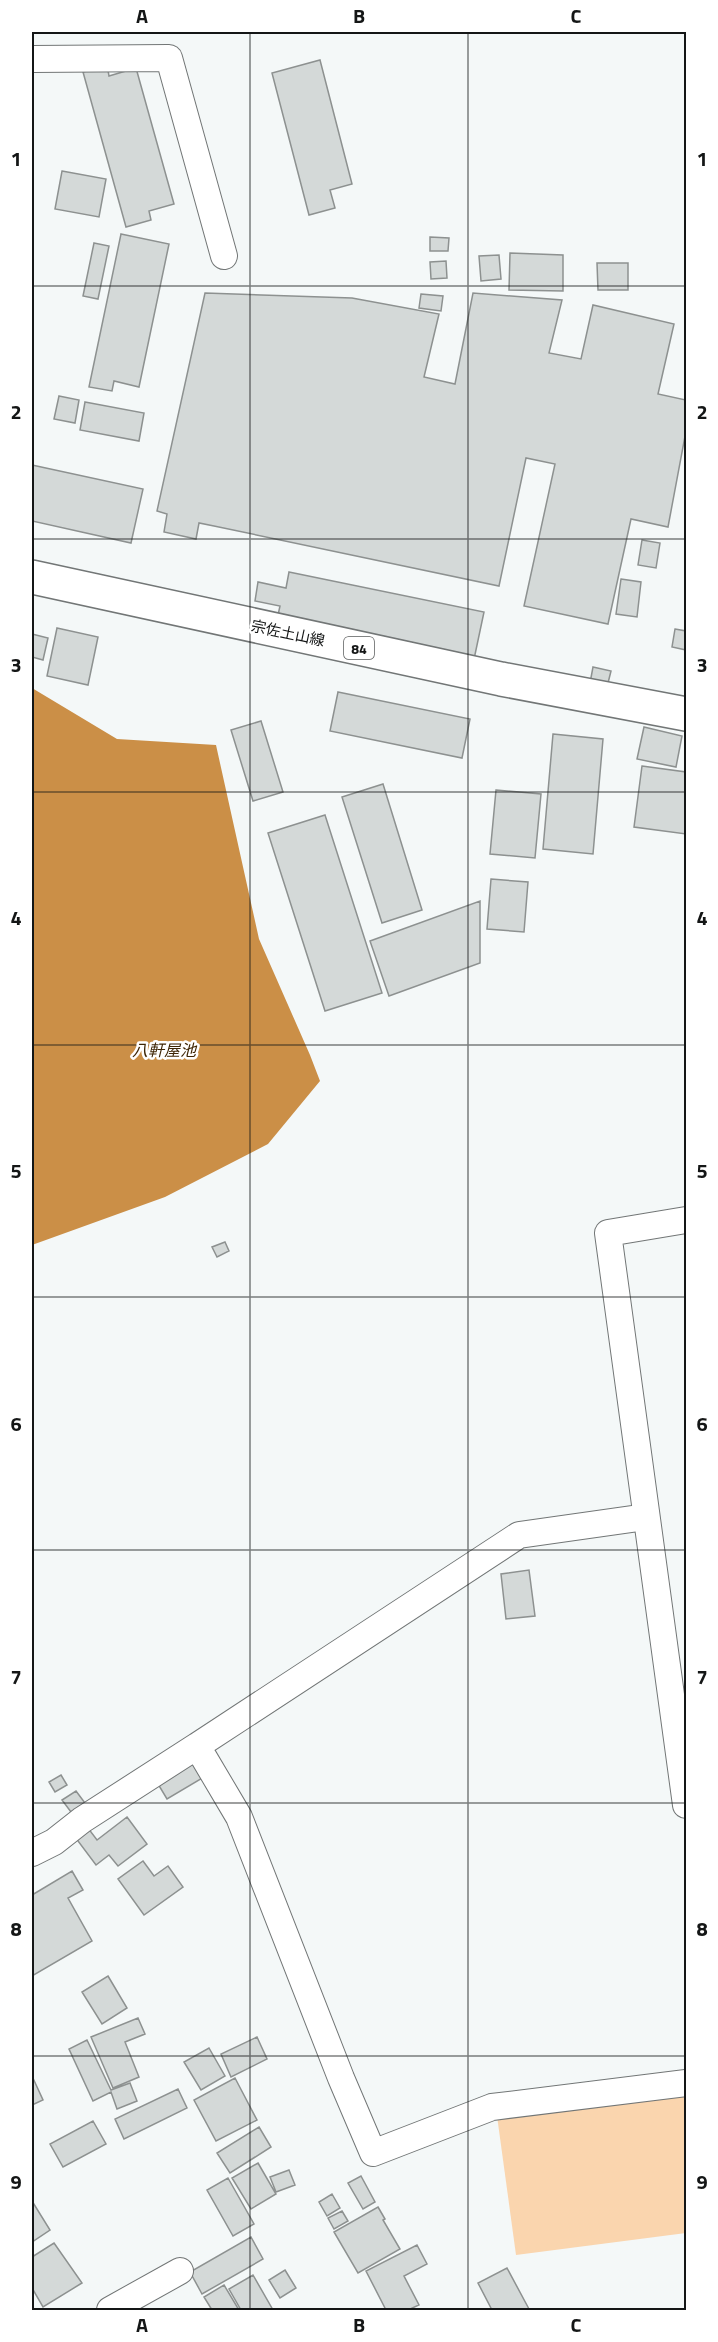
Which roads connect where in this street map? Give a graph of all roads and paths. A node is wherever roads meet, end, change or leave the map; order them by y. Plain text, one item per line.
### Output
1 (32, 59) edge
2 (224, 256) dead end
3 (32, 577) edge
4 (687, 714) edge
5 (687, 1220) edge
6 (646, 1517) junction
7 (197, 1746) junction
8 (687, 1805) edge
9 (32, 1853) edge
10 (687, 2083) edge
11 (180, 2271) dead end
12 (111, 2310) edge

1 - 2 street
3 - 4 main road, 宗佐土山線 / 84
5 - 6 street
6 - 7 street
6 - 8 street
7 - 9 street
7 - 10 street
11 - 12 street

